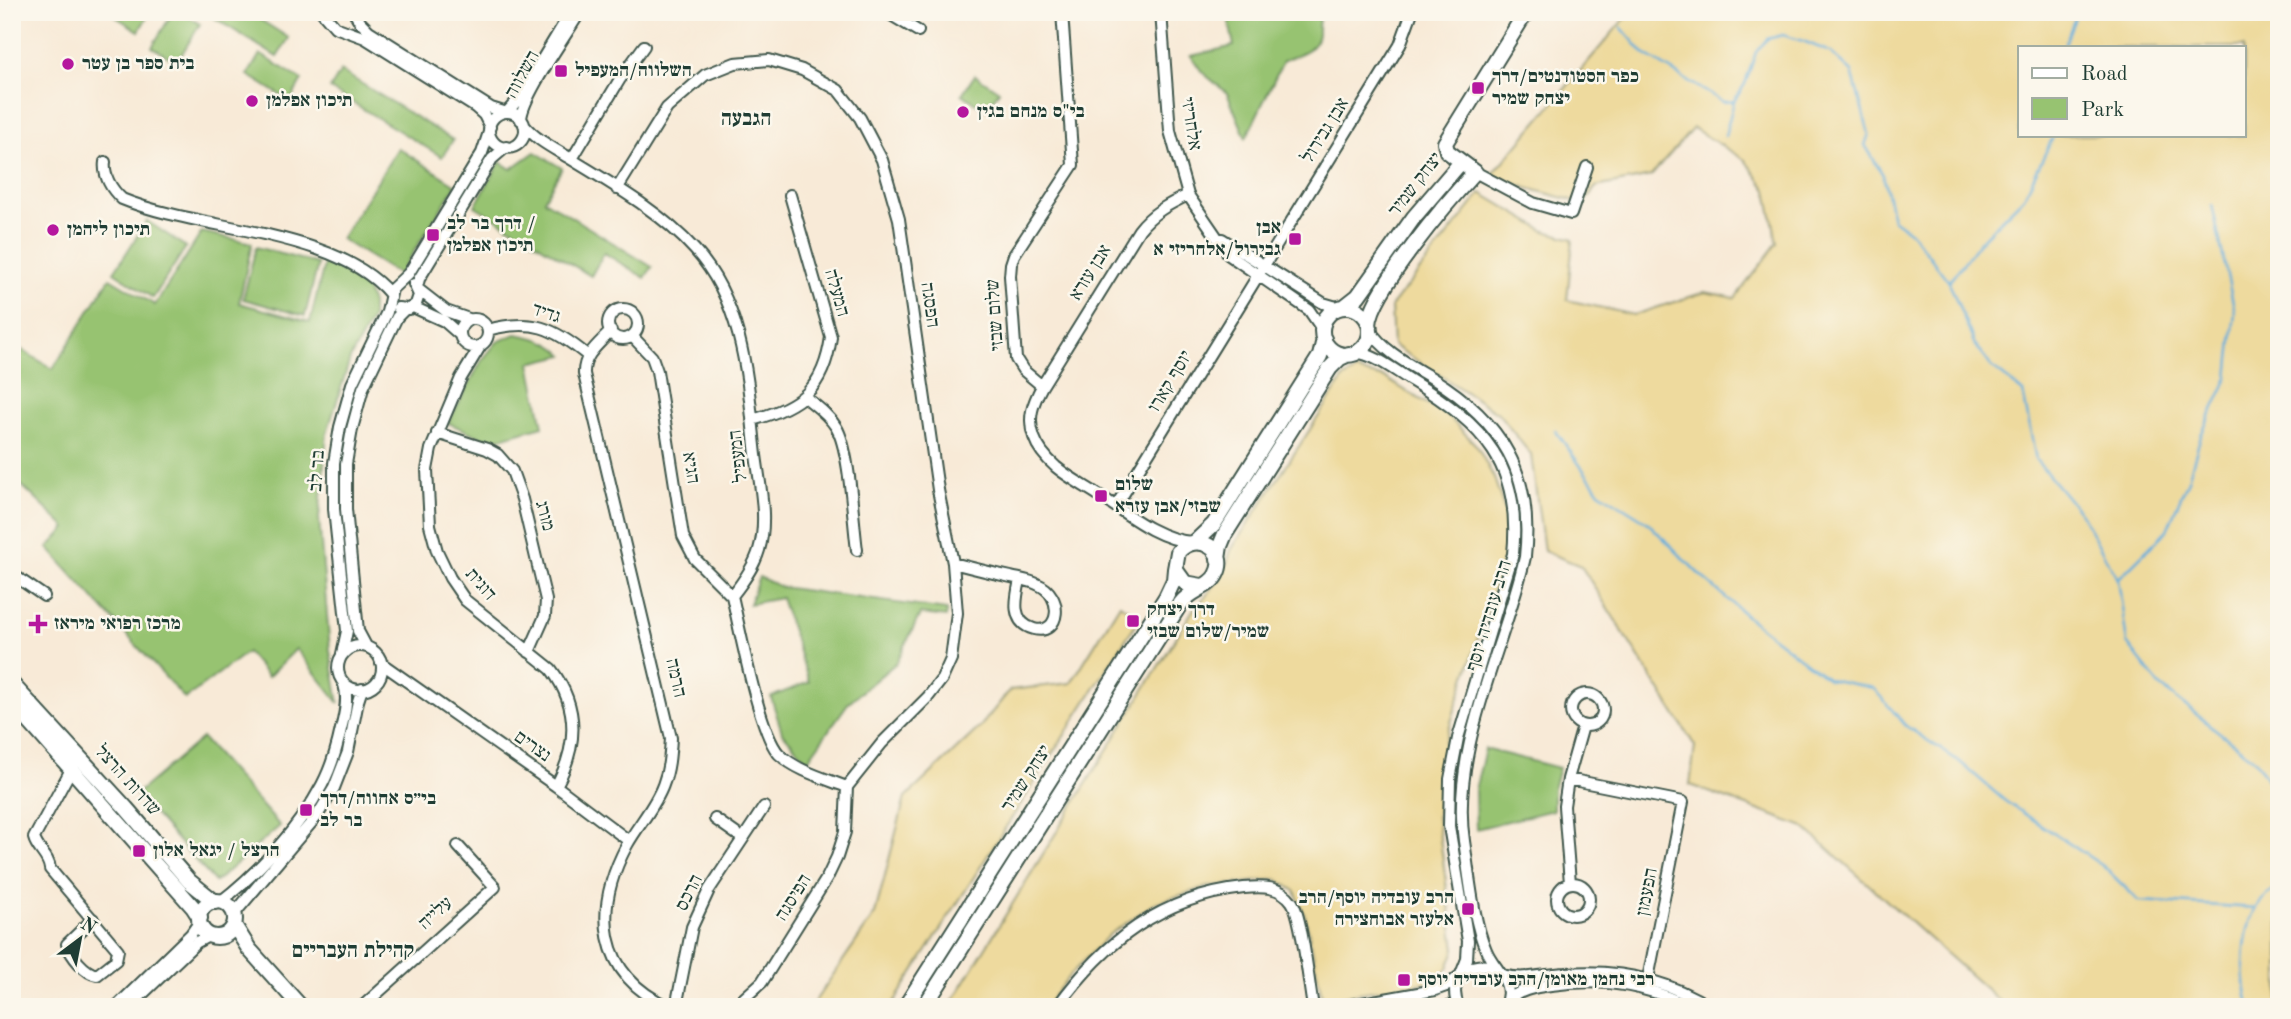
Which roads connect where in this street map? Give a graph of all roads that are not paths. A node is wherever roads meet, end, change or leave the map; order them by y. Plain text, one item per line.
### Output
1 (354, 12) edge
2 (571, 12) edge
3 (580, 12) edge
4 (886, 12) edge
5 (1062, 12) edge
6 (1161, 12) edge
7 (1412, 12) edge
8 (1526, 12) edge
9 (327, 15) edge
10 (343, 29) junction
11 (918, 31) dead end
12 (645, 46) dead end
13 (506, 112) junction
14 (523, 122) junction
15 (489, 129) junction
16 (510, 147) junction
17 (554, 148) junction
18 (572, 159) junction
19 (105, 162) dead end
20 (1461, 162) junction
21 (1587, 167) dead end
22 (1475, 172) junction
23 (617, 189) junction
24 (790, 195) dead end
25 (1188, 195) junction
26 (1260, 271) junction
27 (372, 276) junction
28 (400, 282) junction
29 (418, 289) junction
30 (390, 296) junction
31 (1342, 307) junction
32 (409, 309) junction
33 (469, 319) junction
34 (1369, 327) junction
35 (488, 330) junction
36 (611, 331) junction
37 (1323, 334) junction
38 (632, 336) junction
39 (462, 339) junction
40 (481, 345) junction
41 (1352, 353) junction
42 (588, 356) junction
43 (461, 378) junction
44 (1042, 386) junction
45 (805, 397) junction
46 (752, 420) junction
47 (437, 433) junction
48 (1116, 506) junction
49 (1143, 524) junction
50 (1193, 542) junction
51 (857, 550) dead end
52 (1219, 559) junction
53 (953, 563) junction
54 (1175, 566) junction
55 (12, 573) edge
56 (1020, 580) junction
57 (1202, 586) junction
58 (44, 596) dead end
59 (732, 596) junction
60 (366, 646) junction
61 (529, 652) junction
62 (342, 654) junction
63 (381, 663) junction
64 (378, 680) junction
65 (343, 682) junction
66 (412, 683) junction
67 (12, 684) edge
68 (362, 689) junction
69 (12, 702) edge
70 (1583, 726) dead end
71 (75, 762) junction
72 (1568, 779) junction
73 (556, 786) junction
74 (846, 787) junction
75 (764, 807) dead end
76 (715, 819) dead end
77 (742, 838) junction
78 (629, 841) junction
79 (458, 846) dead end
80 (1570, 883) dead end
81 (217, 902) junction
82 (93, 919) junction
83 (200, 920) junction
84 (225, 927) junction
85 (1500, 973) junction
86 (1460, 976) junction
87 (1647, 984) junction
88 (1505, 1004) edge
89 (116, 1007) edge
90 (129, 1007) edge
91 (290, 1007) edge
92 (301, 1007) edge
93 (362, 1007) edge
94 (669, 1007) edge
95 (676, 1007) edge
96 (730, 1007) edge
97 (905, 1007) edge
98 (924, 1007) edge
99 (1057, 1007) edge
100 (1313, 1007) edge
101 (1340, 1007) edge
102 (1432, 1007) edge
103 (1447, 1007) edge
104 (1459, 1007) edge
105 (1689, 1007) edge
106 (1710, 1007) edge

1 - 10 street
1 - 13 street
2 - 13 street, השלווה
3 - 14 street, השלווה
4 - 11 street
5 - 44 street, שלום שבזי
6 - 25 street, אלחריזי
7 - 26 street, אבן גבירול
8 - 20 main road, יצחק שמיר
9 - 10 street
10 - 15 street
12 - 18 street
13 - 14 street
13 - 15 street
14 - 16 street
14 - 17 street, המעפיל
15 - 16 street
15 - 28 street
16 - 17 street, המעפיל
16 - 29 street
17 - 18 street, המעפיל
18 - 23 street, המעפיל
19 - 27 street
20 - 22 main road
20 - 31 main road, יצחק שמיר
21 - 22 street
22 - 34 main road, יצחק שמיר
23 - 46 street, המעפיל
23 - 53 street, הפסגה
24 - 45 street, המעלה
25 - 26 street, אלחריזי
25 - 44 street, אבן עזרא
26 - 31 street, אלחריזי
26 - 37 street, אלחריזי
26 - 48 street, יוסף קארו
27 - 28 street
27 - 30 street
28 - 29 street
28 - 30 street
29 - 32 street
29 - 33 street
30 - 32 street
30 - 62 street, בר לב
31 - 34 main road
31 - 37 main road
32 - 39 street
32 - 60 street, בר לב
33 - 35 street
33 - 39 street
34 - 41 main road
34 - 85 street, הרב עובדיה יוסף
35 - 40 street
35 - 42 street, גדיד
36 - 38 street
36 - 38 street
36 - 42 street
37 - 41 main road
37 - 50 main road
38 - 59 street, הגיא
39 - 40 street
39 - 43 street, דוגית
40 - 43 street, דוגית
41 - 52 main road
41 - 86 street, הרב עובדיה יוסף
42 - 78 street, הרמה
43 - 47 street, דוגית
44 - 48 street
45 - 46 street, המעלה
45 - 51 street
46 - 59 street, המעפיל
47 - 61 street, דוגית
47 - 61 street, מורג
48 - 49 street
49 - 50 street
49 - 54 street
50 - 52 main road
50 - 54 main road
52 - 57 main road
53 - 56 street
53 - 74 street, הפסגה
54 - 57 main road
54 - 97 main road, יצחק שמיר
55 - 58 street
56 - 56 street
57 - 98 main road, יצחק שמיר
59 - 74 street
60 - 62 street
60 - 63 street
61 - 73 street, דוגית
62 - 65 street
63 - 64 street
63 - 66 street, נצרים
64 - 66 street
64 - 68 street
65 - 68 street
65 - 81 street
66 - 73 street, נצרים
67 - 71 main road, שדרות הרצל
68 - 84 street
69 - 71 main road, שדרות הרצל
70 - 72 street
71 - 81 main road, שדרות הרצל
71 - 82 street
71 - 83 main road, שדרות הרצל
72 - 80 street
72 - 87 street, הפעמון
73 - 78 street, נצרים
74 - 96 street, הפיסגה
75 - 77 street, הרכס
76 - 77 street
77 - 95 street, הרכס
78 - 94 street, הרמה
79 - 93 street, עלייה
81 - 83 main road
81 - 84 main road, שדרות הרצל
82 - 82 street
83 - 84 main road, שדרות הרצל
83 - 89 street
84 - 90 street
84 - 91 main road
84 - 92 main road
85 - 86 street
85 - 87 street
85 - 88 street, הרב עובדיה יוסף
86 - 101 street
86 - 104 street, הרב עובדיה יוסף
87 - 88 street
87 - 105 street
87 - 106 street
99 - 100 street
102 - 103 street

